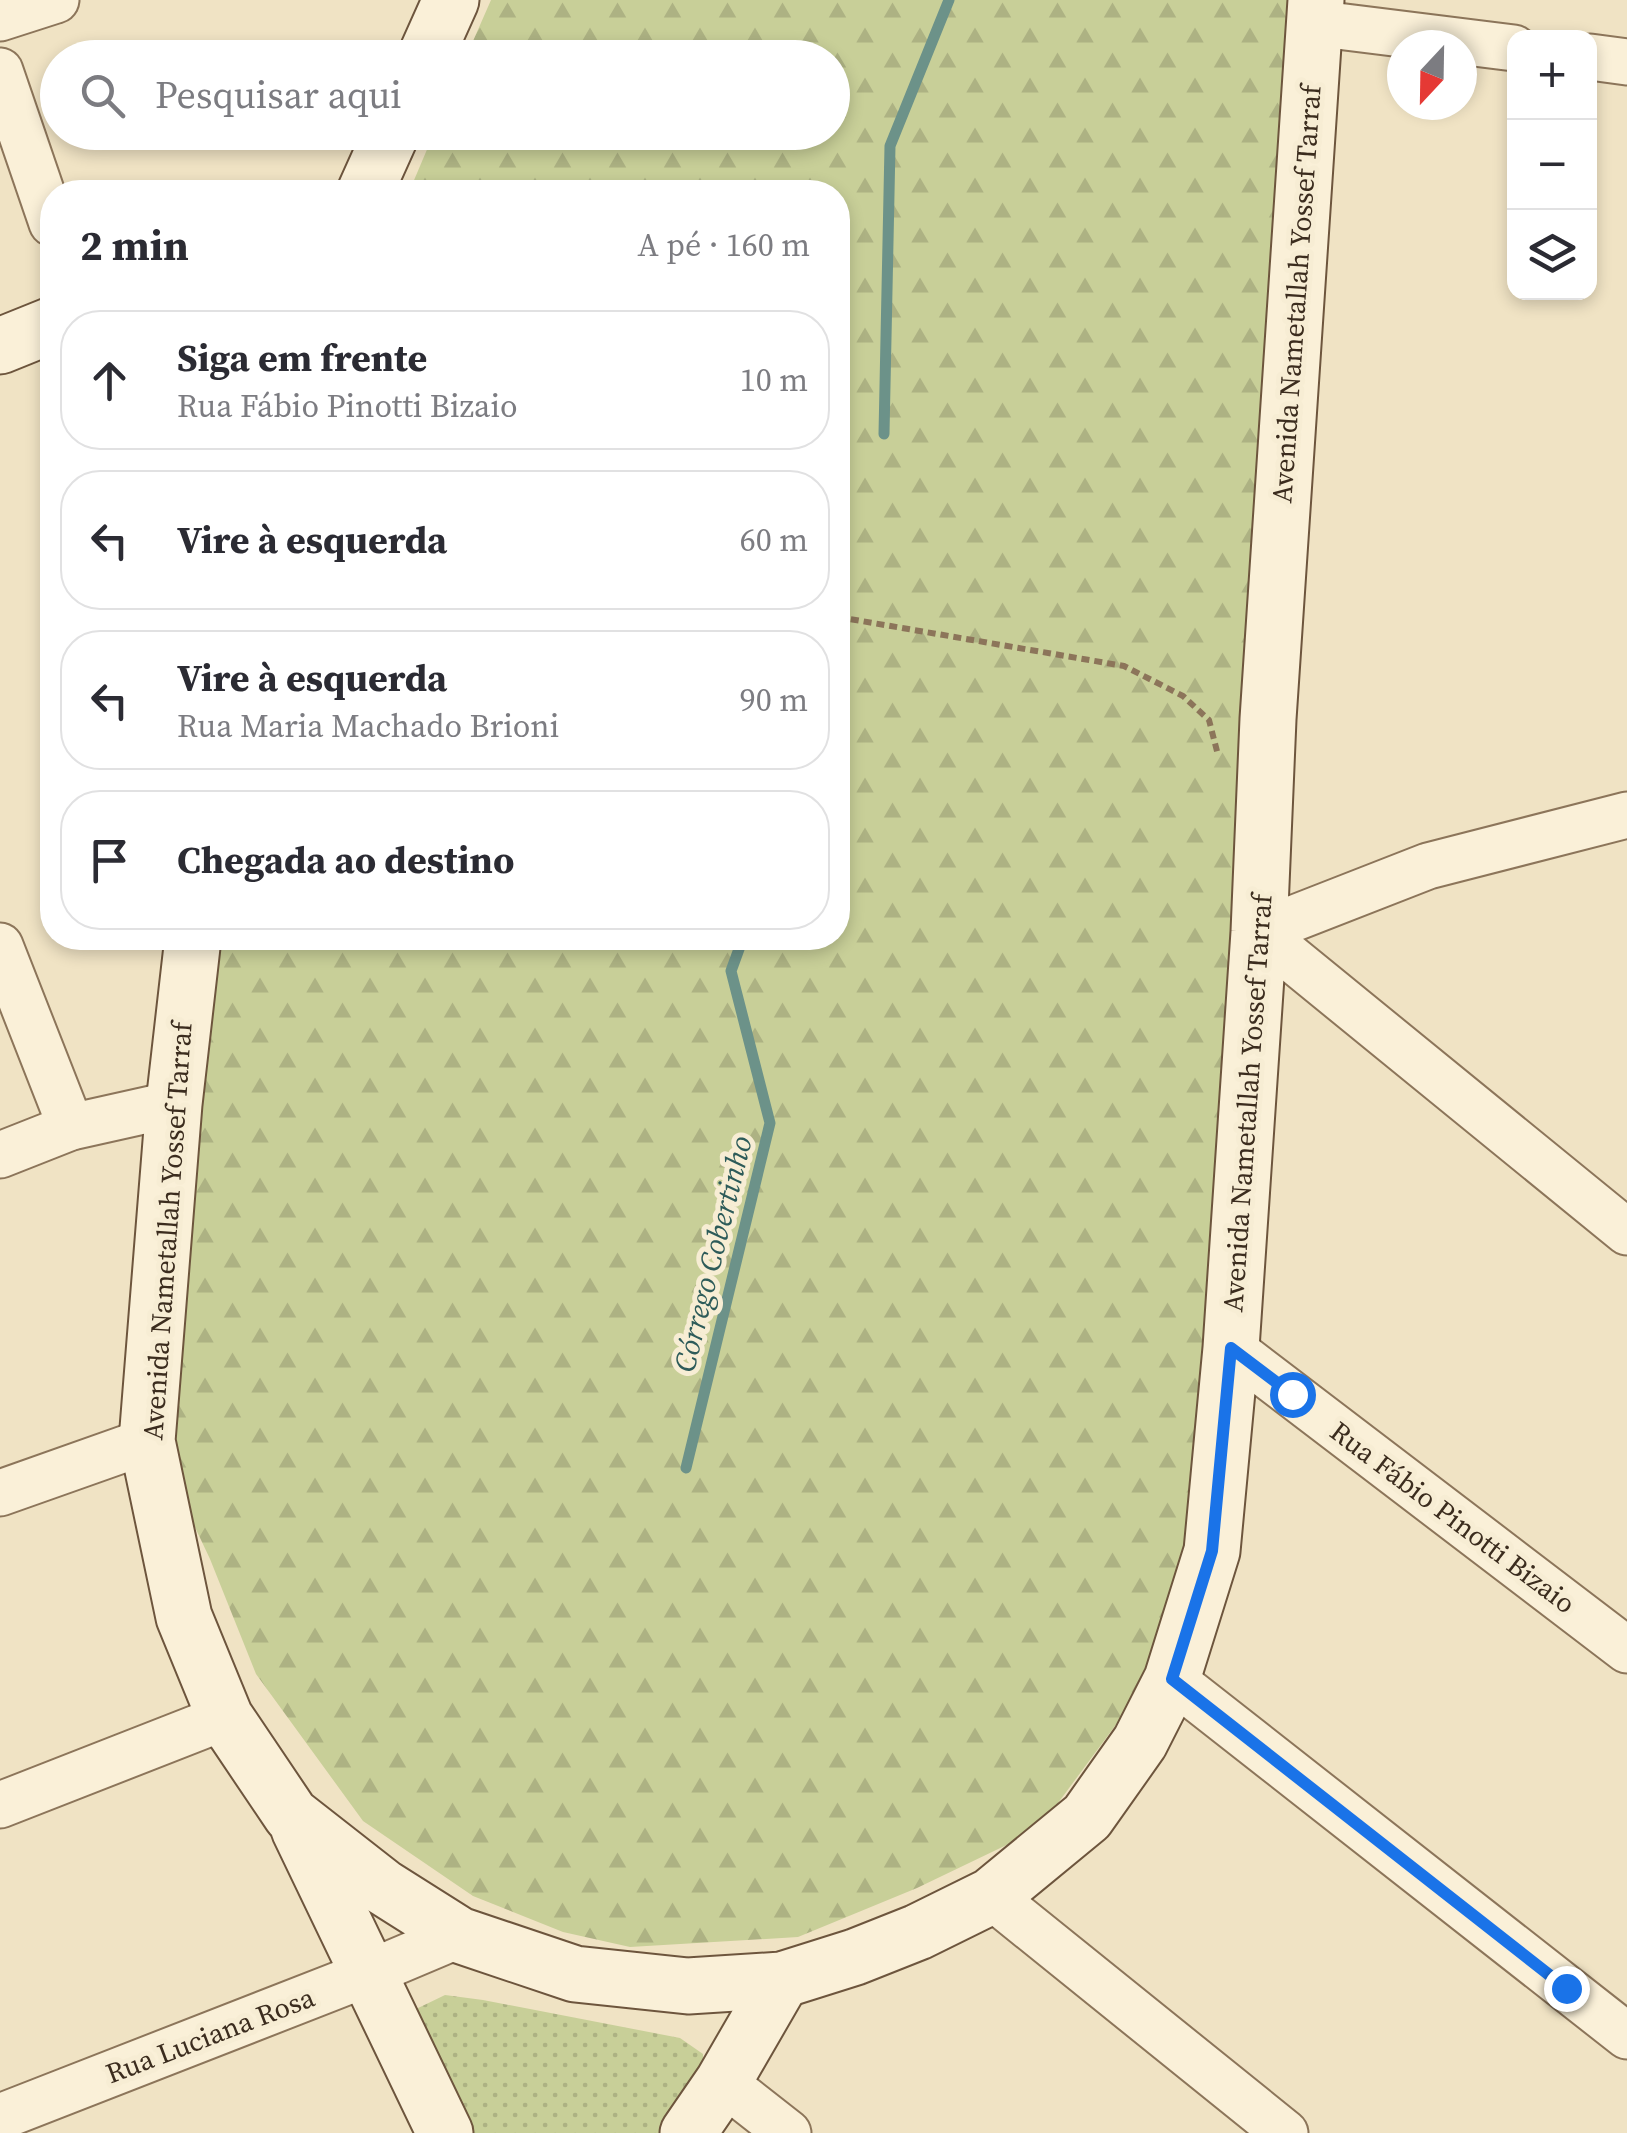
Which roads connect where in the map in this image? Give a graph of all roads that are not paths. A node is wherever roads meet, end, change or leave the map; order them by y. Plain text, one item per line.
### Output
1 (56, 0) edge
2 (451, 0) edge
3 (1314, 11) edge
4 (0, 18) edge
5 (434, 40) edge
6 (1507, 47) edge
7 (1597, 58) edge
8 (1627, 62) edge
9 (0, 71) edge
10 (384, 150) edge
11 (370, 180) edge
12 (40, 188) edge
13 (40, 330) edge
14 (0, 346) edge
15 (1627, 815) edge
16 (1259, 932) junction
17 (0, 946) edge
18 (192, 950) edge
19 (174, 1104) junction
20 (71, 1127) junction
21 (0, 1156) edge
22 (1627, 1232) edge
23 (1231, 1348) junction
24 (147, 1441) junction
25 (0, 1493) edge
26 (1627, 1650) edge
27 (1172, 1679) junction
28 (225, 1717) junction
29 (0, 1805) edge
30 (291, 1815) junction
31 (991, 1896) junction
32 (439, 1943) junction
33 (782, 1980) junction
34 (378, 1992) junction
35 (1627, 2036) edge
36 (723, 2082) junction
37 (0, 2118) edge
38 (445, 2133) edge
39 (688, 2133) edge
40 (788, 2133) edge
41 (1285, 2133) edge

1 - 4 street
2 - 5 street
3 - 6 street
3 - 16 street, Avenida Nametallah Yossef Tarraf
7 - 8 street
9 - 12 street
10 - 11 street
13 - 14 street
15 - 16 street
16 - 22 street
16 - 23 street, Avenida Nametallah Yossef Tarraf
17 - 20 street
18 - 19 street, Avenida Nametallah Yossef Tarraf
19 - 20 street
19 - 24 street, Avenida Nametallah Yossef Tarraf
20 - 21 street
23 - 26 street, Rua Fábio Pinotti Bizaio
23 - 27 street, Avenida Nametallah Yossef Tarraf
24 - 25 street
24 - 28 street, Avenida Nametallah Yossef Tarraf
27 - 31 street, Avenida Nametallah Yossef Tarraf
27 - 35 street
28 - 29 street
28 - 30 street, Avenida Nametallah Yossef Tarraf
30 - 32 street, Avenida Nametallah Yossef Tarraf
30 - 34 street
31 - 33 street, Avenida Nametallah Yossef Tarraf
31 - 41 street
32 - 33 street, Avenida Nametallah Yossef Tarraf
32 - 34 street, Rua Luciana Rosa
33 - 36 street
34 - 37 street, Rua Luciana Rosa
34 - 38 street
36 - 39 street
36 - 40 street

